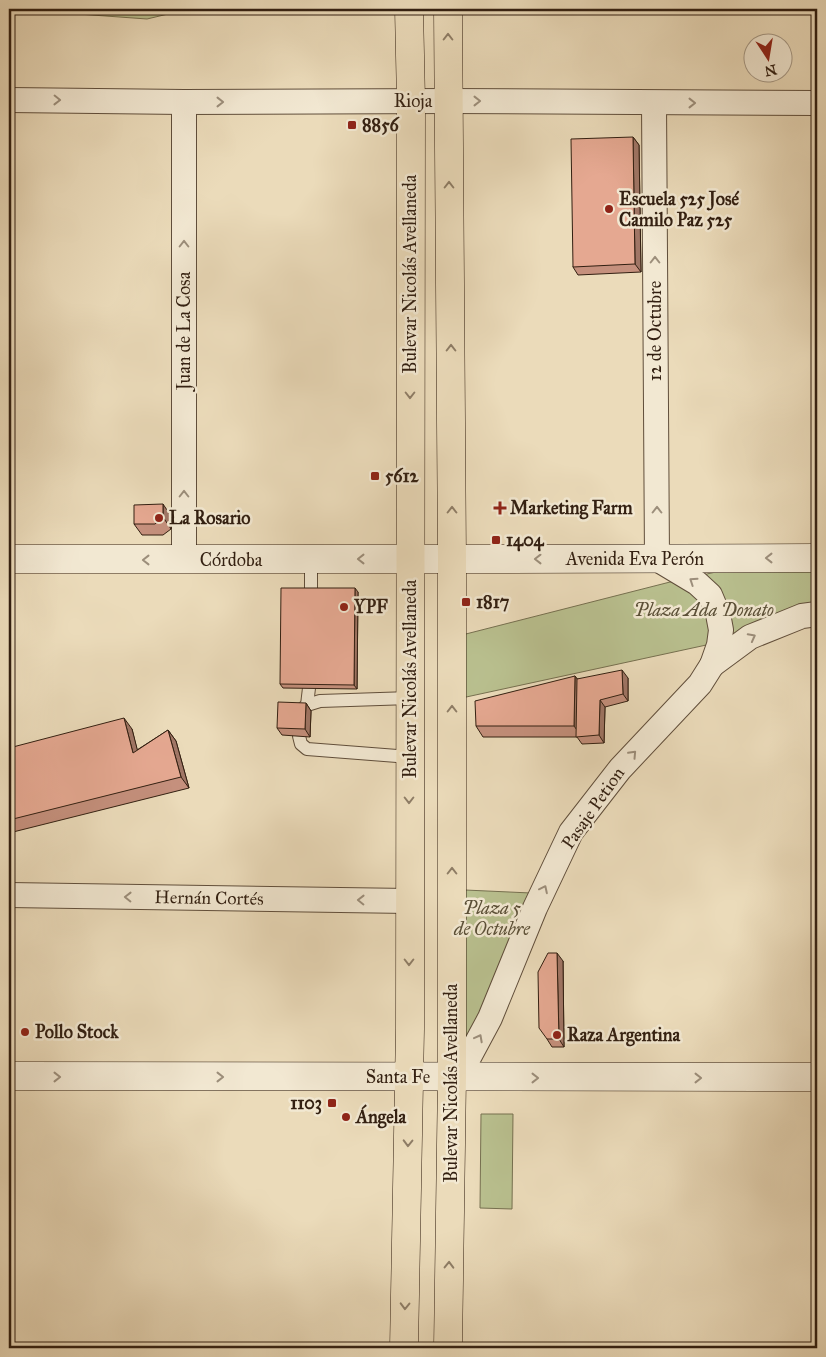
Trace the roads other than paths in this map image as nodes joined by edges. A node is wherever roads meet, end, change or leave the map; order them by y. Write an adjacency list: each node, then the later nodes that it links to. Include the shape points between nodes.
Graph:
1 (409, 9): 4 (main road, Bulevar Nicolás Avellaneda)
2 (448, 9): 5 (main road, Bulevar Nicolás Avellaneda, one-way to 2)
3 (9, 100): 6 (street, Rioja, one-way to 6)
4 (411, 101): 5 (street, Rioja); 6 (street, Rioja, one-way to 4); 12 (main road, Bulevar Nicolás Avellaneda, one-way to 12)
5 (449, 101): 7 (street, Rioja, one-way to 7); 13 (main road, Bulevar Nicolás Avellaneda, one-way to 5)
6 (184, 102): 15 (street, Juan de La Cosa, one-way to 6)
7 (654, 103): 8 (street, Rioja, one-way to 8); 14 (street, 12 de Octubre, one-way to 7)
8 (817, 103)
9 (817, 558): 14 (main road, Avenida Eva Perón, one-way to 14)
10 (9, 559): 15 (main road, Córdoba, one-way to 10)
11 (311, 559): 12 (main road, Córdoba, one-way to 11); 15 (main road, Córdoba); 16 (lane)
12 (410, 559): 13 (main road, Córdoba); 20 (main road, Bulevar Nicolás Avellaneda)
13 (452, 559): 14 (main road, Avenida Eva Perón, one-way to 13); 27 (main road, Bulevar Nicolás Avellaneda, one-way to 13)
14 (657, 559): 18 (street, Pasaje Petion, one-way to 14, via 721,630 710,595 697,583)
15 (184, 560)
16 (311, 592)
17 (817, 614): 18 (street, Pasaje Petion, one-way to 17, via 750,637 802,616)
18 (712, 665): 27 (street, Pasaje Petion, one-way to 18, via 468,1059 490,1018 535,908 571,832 620,769 700,684)
19 (308, 688): 20 (lane, via 303,708 320,701)
20 (410, 698): 22 (main road, Bulevar Nicolás Avellaneda)
21 (299, 736): 22 (lane, via 306,749)
22 (410, 758): 24 (main road, Bulevar Nicolás Avellaneda, one-way to 24)
23 (9, 895): 24 (street, Hernán Cortés, one-way to 23)
24 (409, 901): 26 (main road, Bulevar Nicolás Avellaneda, one-way to 26)
25 (9, 1076): 26 (main road, Santa Fe, one-way to 26)
26 (409, 1077): 27 (main road, Santa Fe); 29 (main road, Bulevar Nicolás Avellaneda, one-way to 29)
27 (452, 1077): 28 (main road, Santa Fe, one-way to 28); 30 (main road, Bulevar Nicolás Avellaneda, one-way to 27)
28 (817, 1078)
29 (404, 1348)
30 (448, 1348)

